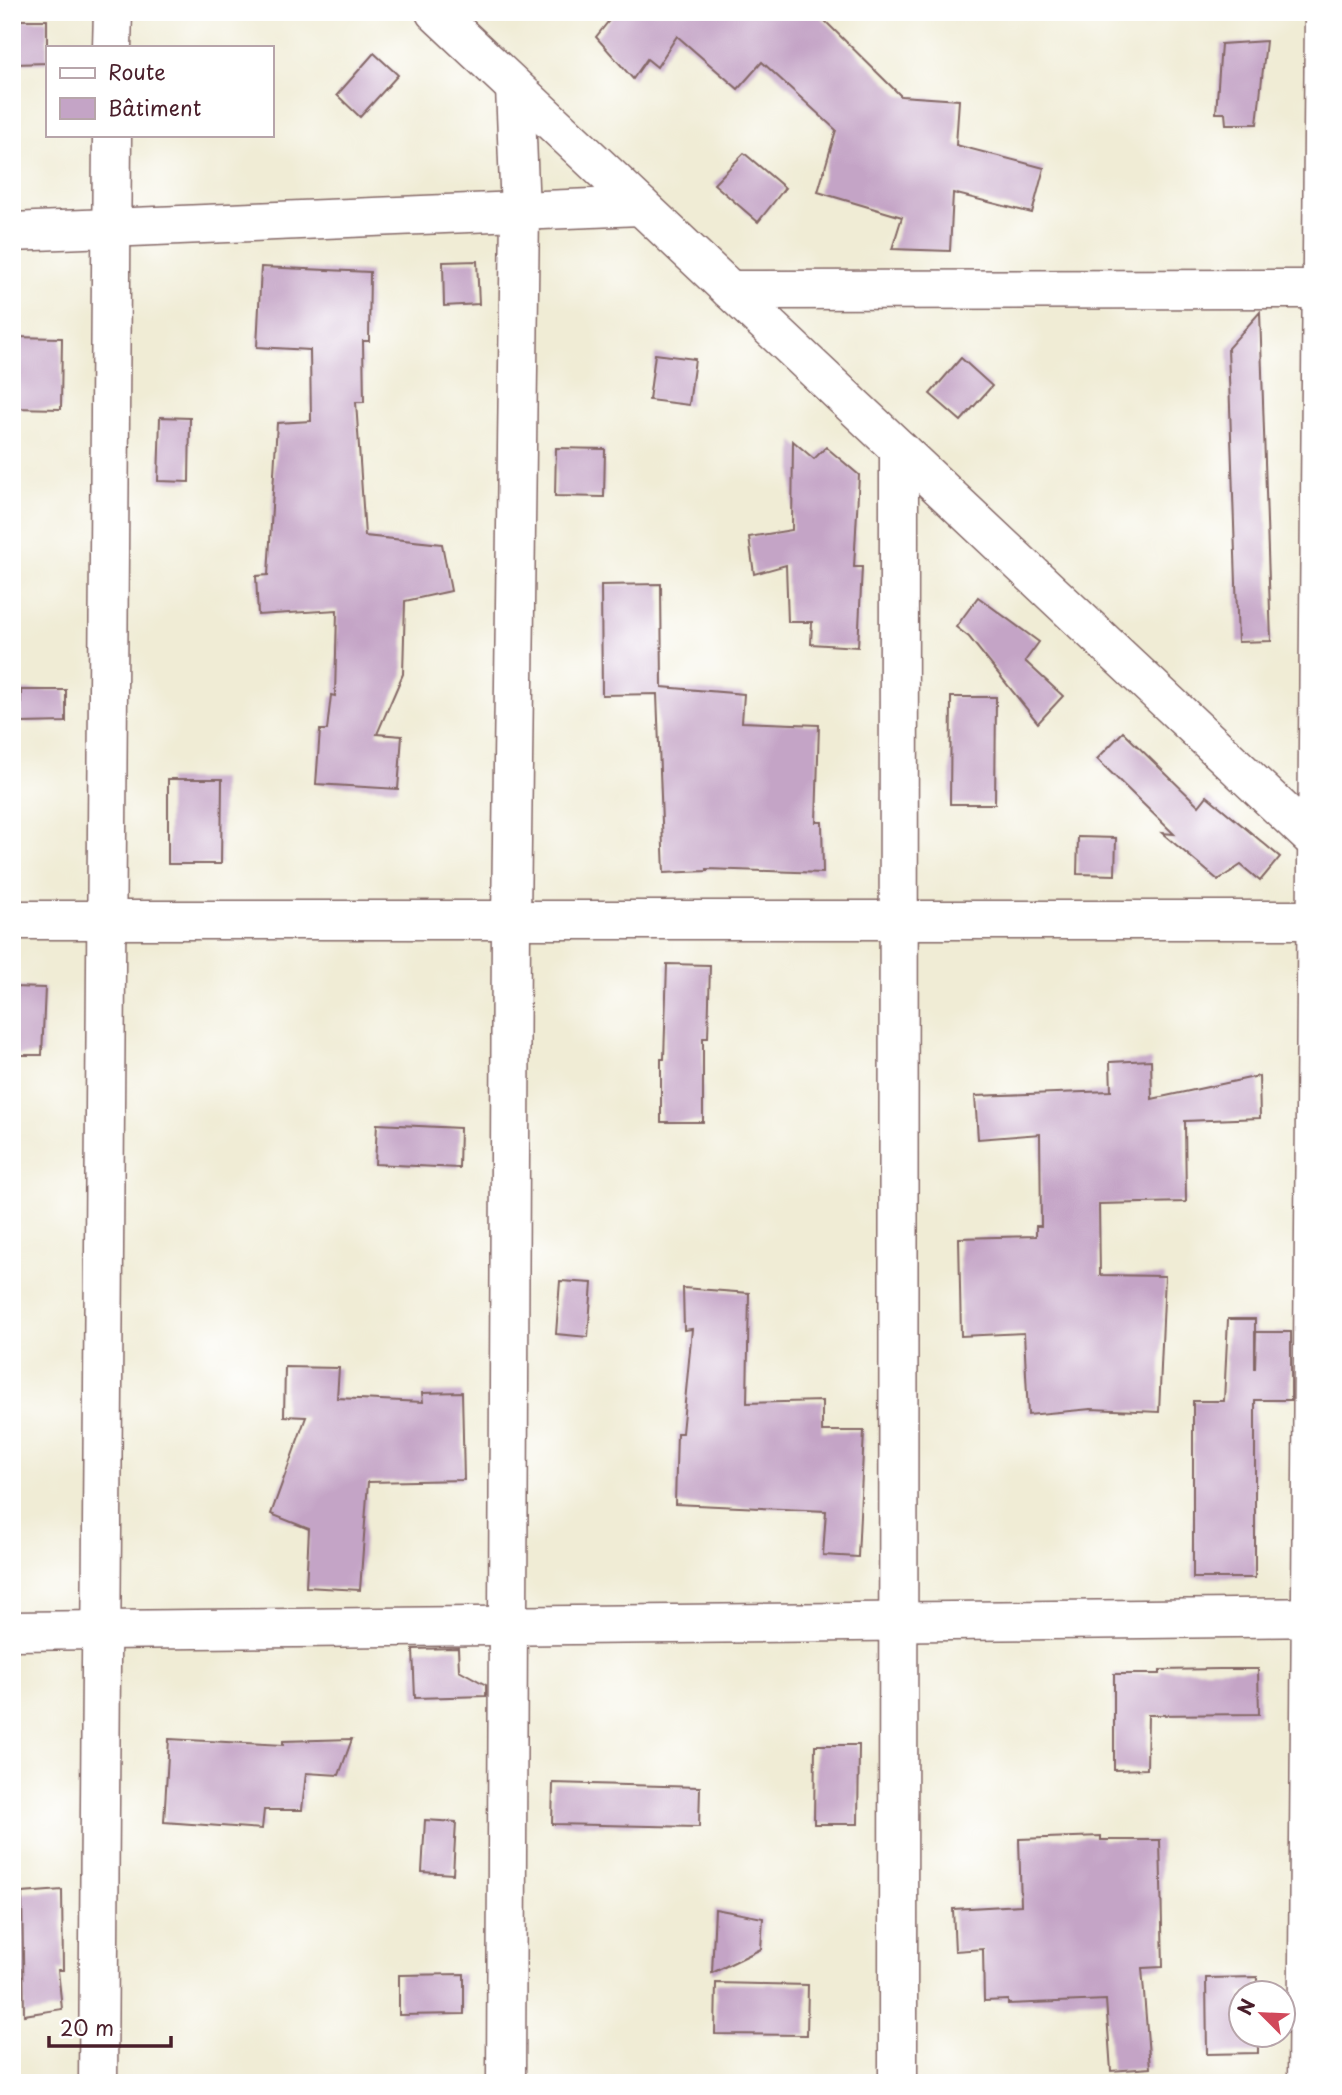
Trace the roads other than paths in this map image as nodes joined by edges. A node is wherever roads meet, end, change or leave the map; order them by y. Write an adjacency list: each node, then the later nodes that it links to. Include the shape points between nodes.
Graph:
1 (113, 12): 4 (street)
2 (435, 12): 5 (street)
3 (1324, 12): 12 (street)
4 (112, 46)
5 (515, 88): 7 (street); 8 (street)
6 (112, 136): 9 (street)
7 (641, 206): 8 (street); 11 (street)
8 (520, 211): 9 (street); 17 (street)
9 (111, 228): 10 (street); 16 (street)
10 (12, 232)
11 (730, 290): 12 (street); 13 (street)
12 (1327, 292): 14 (street)
13 (899, 449): 14 (street); 18 (street)
14 (1324, 849): 19 (street)
15 (12, 920): 16 (street)
16 (106, 920): 17 (street); 23 (street)
17 (512, 920): 18 (street); 22 (street)
18 (898, 920): 19 (street); 21 (street)
19 (1316, 920): 20 (street)
20 (1320, 1617): 21 (street); 28 (street)
21 (898, 1622): 22 (street); 27 (street)
22 (508, 1626): 23 (street); 26 (street)
23 (101, 1630): 24 (street); 25 (street)
24 (12, 1631)
25 (98, 2083)
26 (506, 2083)
27 (898, 2083)
28 (1307, 2083)

